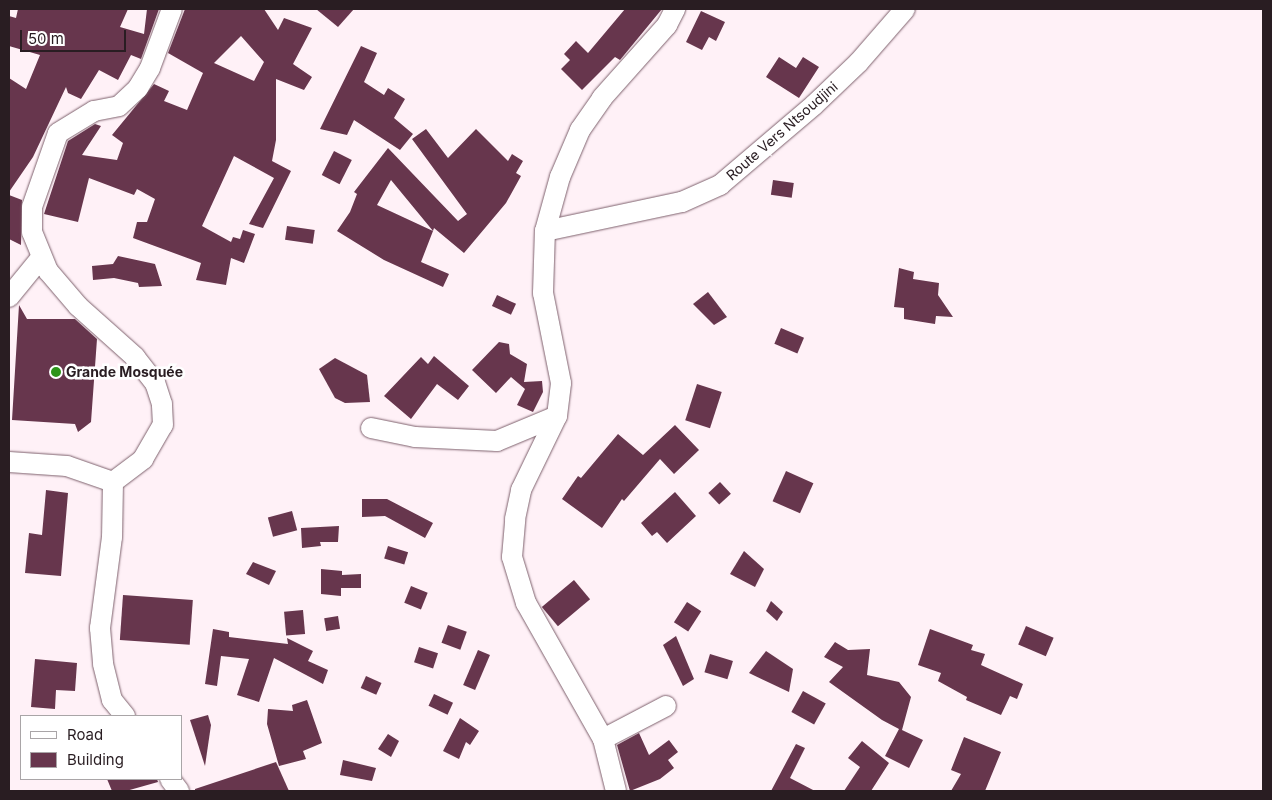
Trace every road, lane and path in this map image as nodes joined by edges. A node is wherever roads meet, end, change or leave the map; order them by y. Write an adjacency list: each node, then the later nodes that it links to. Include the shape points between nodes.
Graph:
1 (172, 9): 5 (street, via 150,68 138,88 119,106 94,111 58,133 32,207 32,232)
2 (675, 9): 4 (street, via 667,25 602,98 580,130 560,177)
3 (905, 9): 4 (street, Route Vers Ntsoudjini, via 859,62 814,105 720,185 673,204)
4 (545, 231): 7 (street, via 543,293 561,383)
5 (40, 258): 6 (street); 10 (street, via 78,306 111,332 155,383 162,404 163,425 143,459)
6 (9, 297)
7 (557, 416): 8 (street, via 497,441 415,437); 13 (street, via 521,490 512,557 526,603)
8 (371, 428)
9 (9, 462): 10 (street, via 67,466)
10 (113, 482): 12 (street, via 112,537 100,628 103,664 112,700)
11 (666, 706): 13 (street)
12 (123, 715)
13 (603, 739): 16 (street)
14 (171, 780): 15 (street)
15 (179, 791)
16 (616, 791)

